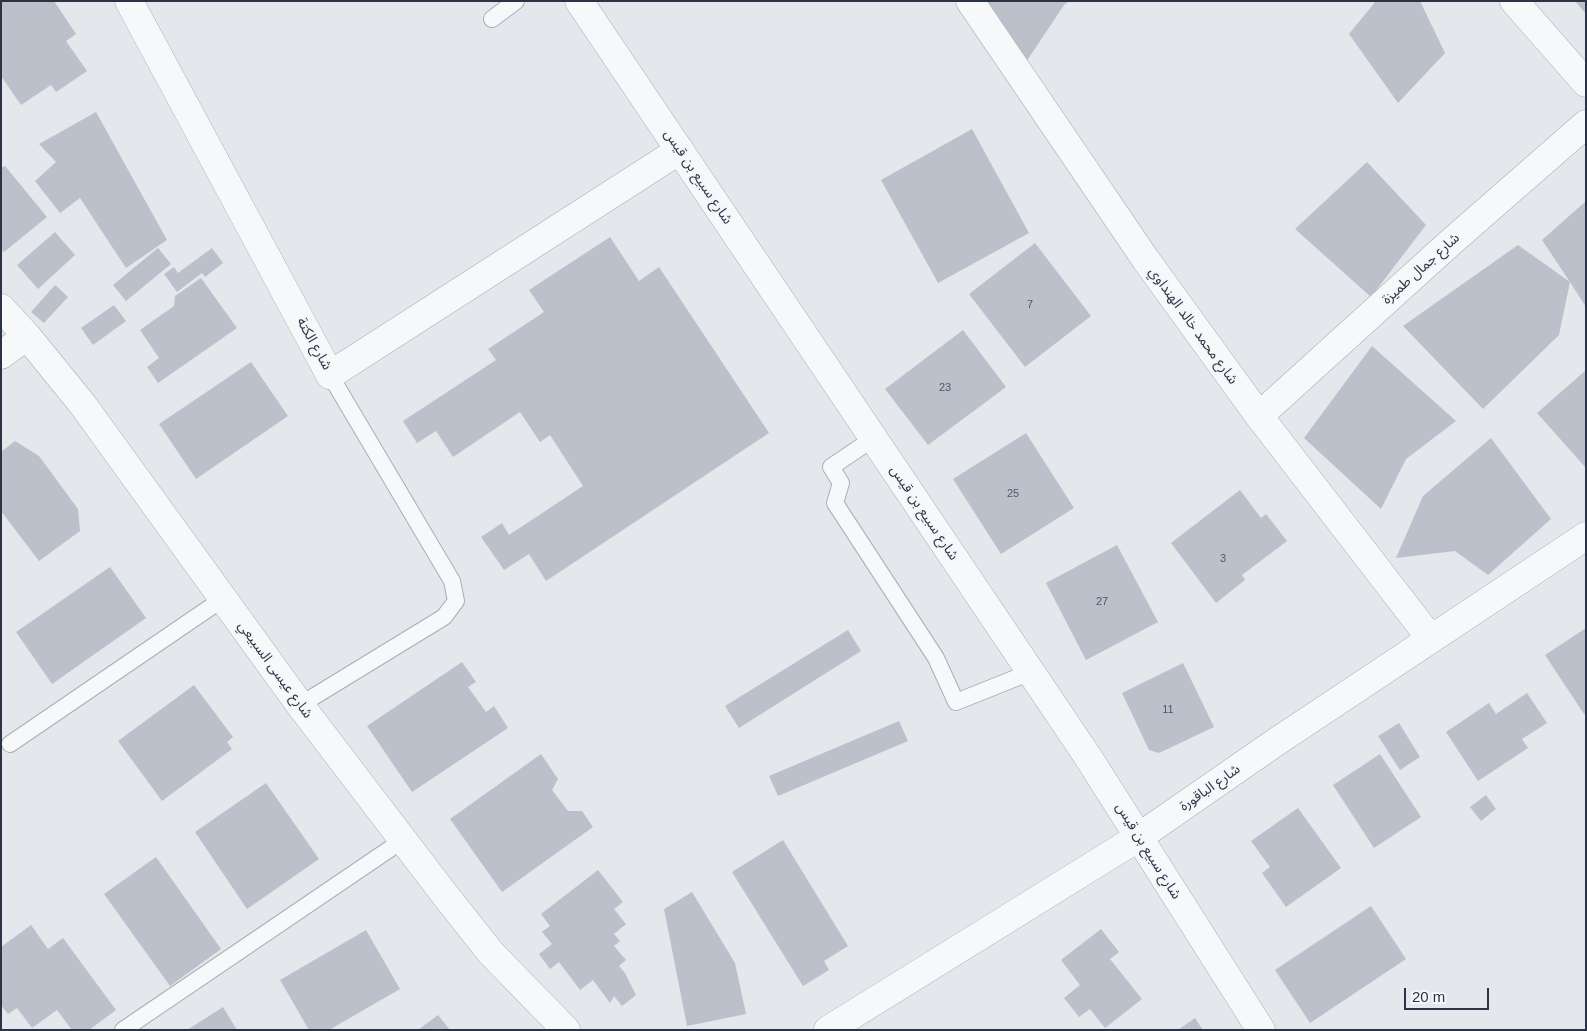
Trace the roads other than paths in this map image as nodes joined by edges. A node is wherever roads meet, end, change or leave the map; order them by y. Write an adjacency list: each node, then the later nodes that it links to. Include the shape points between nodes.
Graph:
1 (129, 1): 13 (street, شارع الكتة)
2 (516, 1): 6 (lane)
3 (579, 1): 9 (street, شارع سبيع بن قيس)
4 (970, 1): 14 (street, شارع محمد خالد الهنداوي, via 1146,260)
5 (1514, 1): 7 (street)
6 (492, 18)
7 (1586, 83)
8 (1586, 124): 14 (street, شارع جمال طميزة)
9 (680, 150): 13 (street, شارع الكتة); 15 (street, شارع سبيع بن قيس)
10 (1, 308): 11 (street, شارع عيسى السبيعي)
11 (27, 336): 12 (street); 17 (street, شارع عيسى السبيعي, via 83,405)
12 (1, 354)
13 (330, 375): 20 (lane, via 452,581 456,600 444,617)
14 (1259, 416): 18 (street, شارع محمد خالد الهنداوي)
15 (874, 438): 19 (street, شارع سبيع بن قيس); 19 (lane, via 831,467 841,483 836,504 936,658 956,702)
16 (1586, 536): 18 (street, شارع الباقورة)
17 (224, 598): 20 (street, شارع عيسى السبيعي); 21 (lane)
18 (1431, 639): 22 (street, شارع الباقورة)
19 (1031, 672): 22 (street, شارع سبيع بن قيس)
20 (300, 705): 23 (street, شارع عيسى السبيعي)
21 (10, 744)
22 (1139, 837): 26 (street, شارع الباقورة); 27 (street, شارع سبيع بن قيس)
23 (403, 840): 24 (street, شارع عيسى السبيعي, via 491,953); 25 (lane)
24 (568, 1027)
25 (123, 1030)
26 (828, 1030)
27 (1261, 1030)

